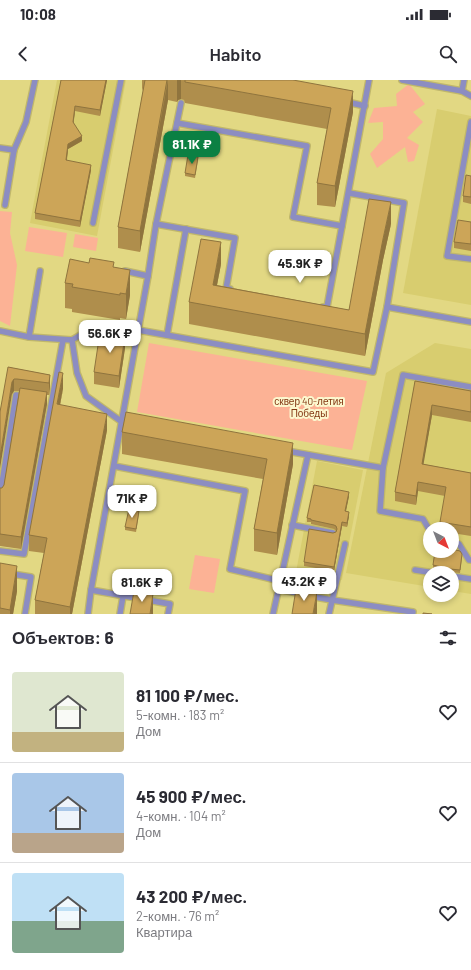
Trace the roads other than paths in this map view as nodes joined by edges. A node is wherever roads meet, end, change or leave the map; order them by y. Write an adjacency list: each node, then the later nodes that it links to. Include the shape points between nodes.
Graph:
1 (35, 80): 16 (lane, via 26,122)
2 (121, 80): 19 (lane)
3 (370, 80): 11 (lane)
4 (402, 80): 6 (lane)
5 (464, 80): 7 (lane)
6 (412, 81): 7 (lane)
7 (462, 91): 8 (lane)
8 (471, 96)
9 (342, 101): 11 (lane)
10 (181, 103): 13 (lane)
11 (365, 106): 17 (lane)
12 (471, 122): 14 (lane)
13 (177, 123): 20 (lane); 21 (lane, via 307,146 293,217)
14 (470, 131): 23 (lane, via 447,256)
15 (0, 148): 16 (lane)
16 (14, 150): 18 (lane)
17 (348, 192): 21 (lane); 29 (lane, via 404,202)
18 (5, 205)
19 (93, 223)
20 (156, 224): 22 (lane); 26 (lane)
21 (342, 226): 28 (lane, via 327,307)
22 (186, 229): 27 (lane, via 235,238 226,289); 33 (lane)
23 (471, 259)
24 (119, 270): 26 (lane)
25 (40, 271): 34 (lane)
26 (148, 276): 31 (lane)
27 (233, 290)
28 (319, 306)
29 (387, 307): 30 (lane); 33 (lane, via 373,372)
30 (471, 322)
31 (138, 330): 33 (lane); 36 (lane, via 89,330); 41 (lane)
32 (0, 331): 34 (lane)
33 (167, 335)
34 (29, 337): 35 (lane)
35 (63, 340): 36 (lane); 40 (lane)
36 (72, 340): 41 (lane, via 77,373 86,396)
37 (471, 387): 46 (lane, via 403,376)
38 (30, 397): 47 (lane, via 16,395)
39 (45, 399): 40 (lane)
40 (52, 400): 53 (lane, via 24,554)
41 (122, 422): 42 (lane); 45 (lane)
42 (132, 424)
43 (277, 450): 44 (lane)
44 (308, 455): 46 (lane); 49 (lane)
45 (114, 466): 60 (lane, via 245,491 230,569); 62 (lane)
46 (383, 468): 48 (lane, via 380,511 423,519)
47 (0, 496)
48 (425, 522)
49 (292, 525): 50 (lane); 60 (lane)
50 (333, 533)
51 (345, 544): 64 (lane)
52 (459, 544): 54 (lane)
53 (0, 551)
54 (471, 560)
55 (415, 570): 56 (lane)
56 (423, 571)
57 (0, 572): 66 (lane, via 31,577)
58 (459, 577): 59 (lane)
59 (471, 579)
60 (280, 581): 61 (lane)
61 (278, 589): 64 (lane); 70 (lane)
62 (91, 590): 63 (lane); 67 (lane)
63 (123, 596): 68 (lane); 69 (lane, via 170,604)
64 (332, 600): 65 (lane); 71 (lane)
65 (413, 612)
66 (25, 614)
67 (88, 614)
68 (120, 614)
69 (168, 614)
70 (273, 614)
71 (329, 614)

